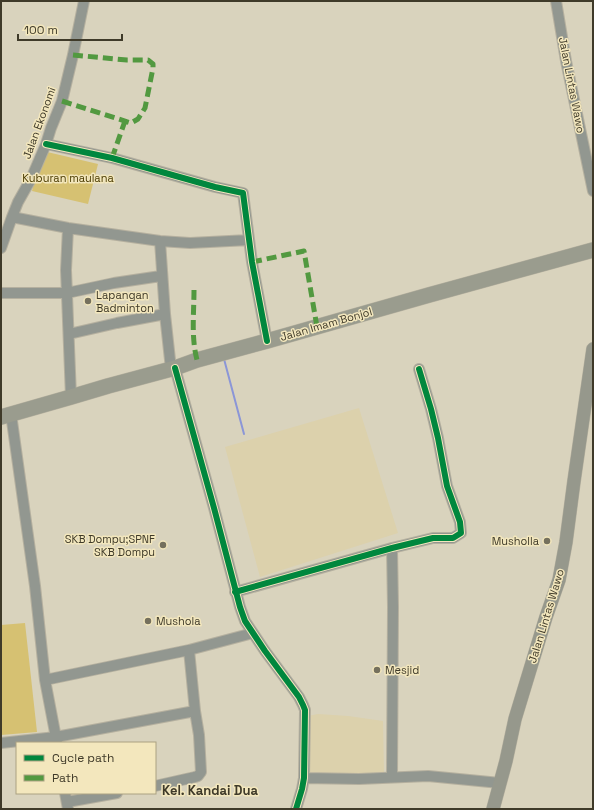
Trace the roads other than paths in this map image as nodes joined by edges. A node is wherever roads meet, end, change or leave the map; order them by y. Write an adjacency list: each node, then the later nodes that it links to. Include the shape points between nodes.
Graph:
1 (84, 1): 3 (street, Jalan Ekonomi, via 62,101)
2 (556, 1): 4 (street, Jalan Lintas Wawo)
3 (46, 144): 5 (street, Jalan Ekonomi); 7 (street, via 112,158 243,193)
4 (593, 191)
5 (12, 217): 6 (street); 9 (street, Jalan Ekonomi)
6 (68, 228): 8 (street); 13 (street)
7 (249, 240): 8 (street, via 190,243); 16 (street)
8 (160, 241): 11 (street)
9 (1, 248)
10 (593, 250): 16 (highway, Jalan Imam Bonjol)
11 (162, 276): 13 (street); 14 (street)
12 (1, 293): 13 (street)
13 (67, 293): 15 (street)
14 (165, 314): 15 (street); 18 (street)
15 (69, 334): 20 (street)
16 (267, 342): 18 (highway, Jalan Imam Bonjol)
17 (593, 349): 34 (main road, Jalan Lintas Wawo, via 559,580 518,712)
18 (173, 368): 20 (highway, Jalan Imam Bonjol); 23 (street, via 214,508)
19 (419, 369): 22 (street, via 461,533 453,538 432,538)
20 (71, 397): 21 (highway, Jalan Imam Bonjol)
21 (6, 416): 26 (street, via 35,586)
22 (392, 548): 23 (street); 32 (street)
23 (235, 592): 24 (street, via 245,621)
24 (254, 633): 25 (street); 33 (street, via 299,697 305,710)
25 (189, 650): 26 (street); 27 (street)
26 (45, 680): 28 (street)
27 (195, 711): 28 (street); 35 (street, via 202,772 195,777)
28 (56, 740): 30 (street)
29 (16, 742): 31 (street)
30 (19, 742)
31 (1, 743)
32 (392, 776): 33 (street, via 359,779); 34 (street, via 428,776)
33 (304, 778): 38 (street)
34 (500, 783): 39 (main road, Jalan Lintas Wawo)
35 (156, 786)
36 (112, 794): 37 (street)
37 (67, 801)
38 (296, 809)
39 (492, 809)

